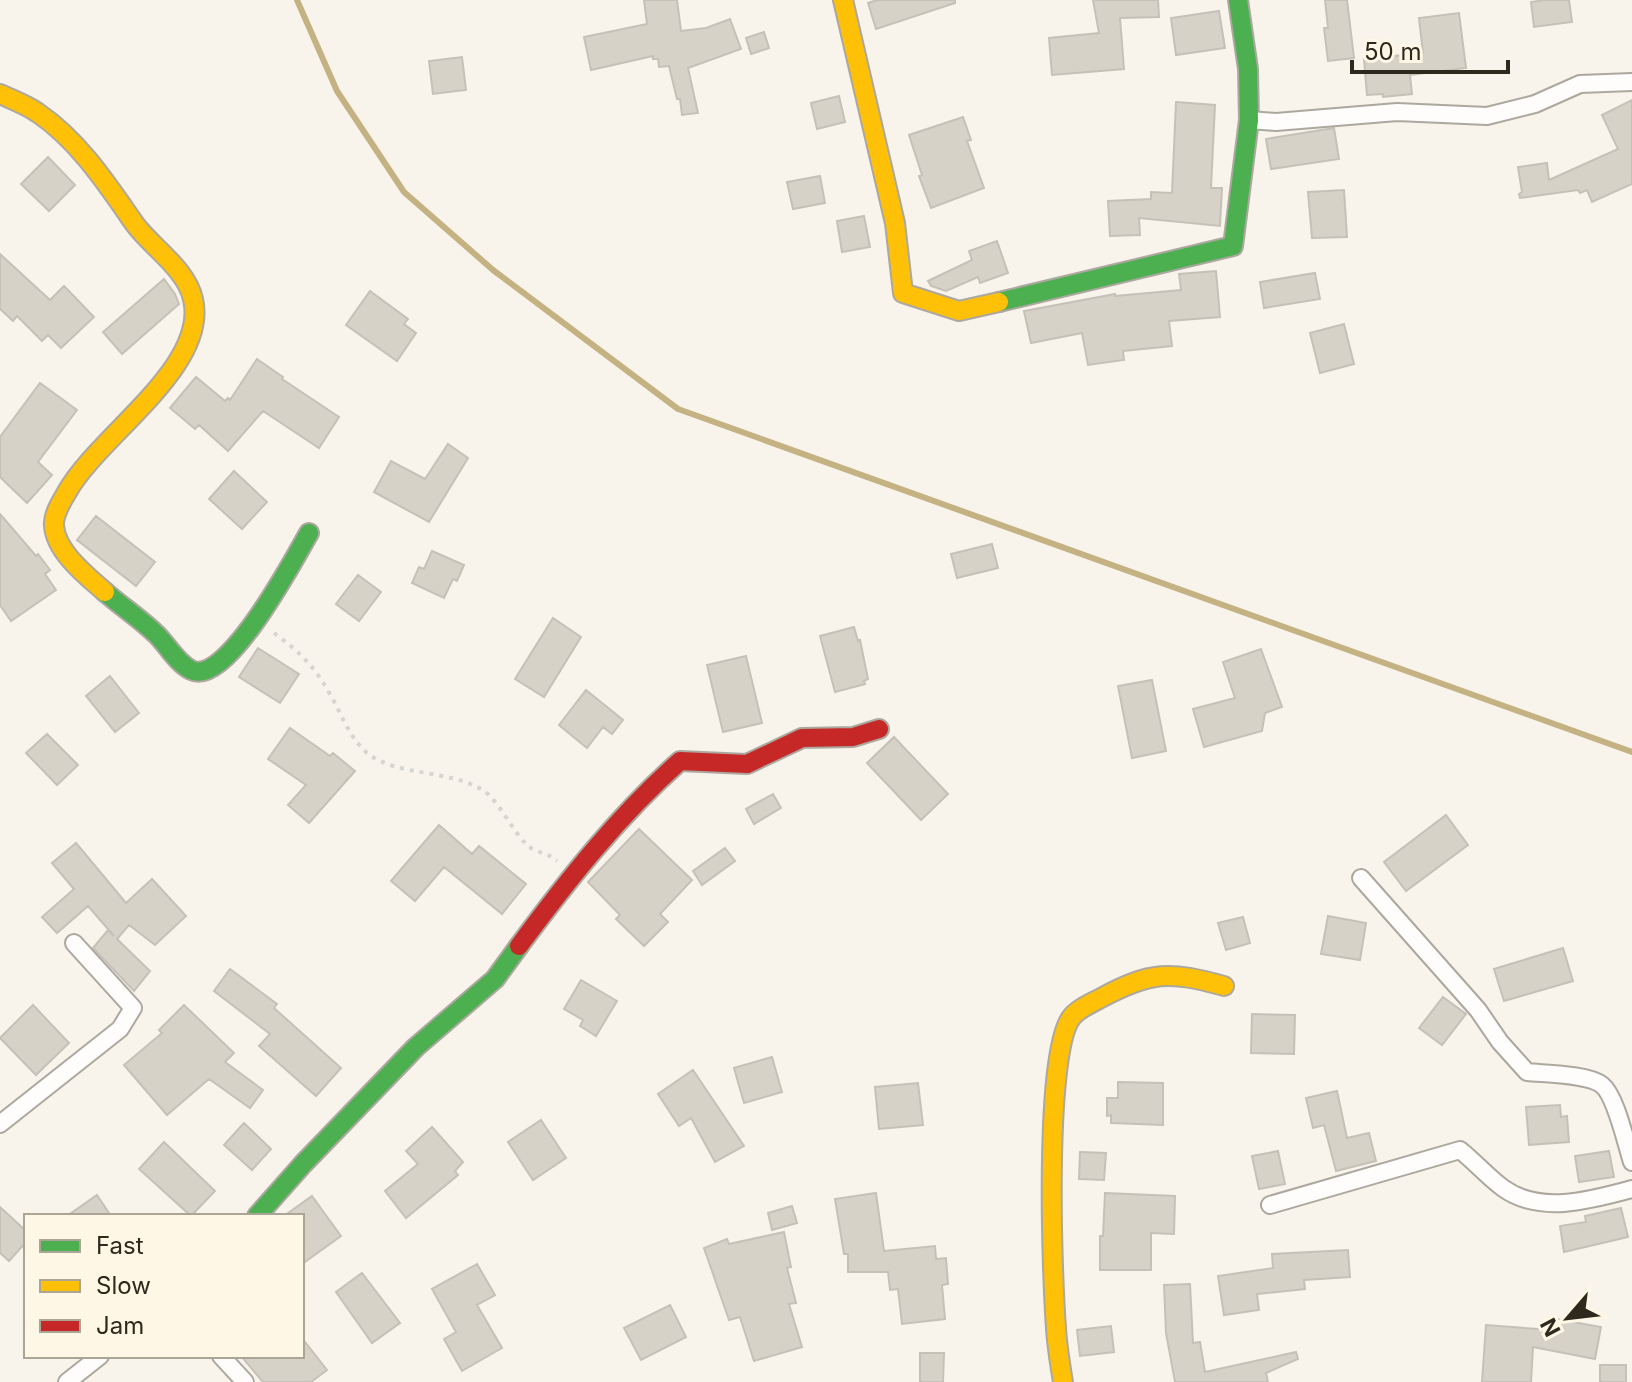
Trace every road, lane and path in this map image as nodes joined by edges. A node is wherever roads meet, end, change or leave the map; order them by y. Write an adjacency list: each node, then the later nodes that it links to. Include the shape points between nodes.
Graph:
1 (843, 0): 5 (street, via 895,223 903,293 959,311 1233,246)
2 (1238, 0): 5 (street)
3 (1632, 82): 5 (street, via 1580,84 1535,104 1487,116 1397,112)
4 (0, 94): 7 (street, via 44,117 76,150 183,277 193,297 193,331 179,364 72,481 57,512 57,539 88,576 192,671 217,667)
5 (1249, 120)
6 (309, 533): 7 (street)
7 (251, 626): 9 (path, via 268,629 306,658 344,725 370,755 485,791 528,847 551,855)
8 (879, 729): 9 (street, via 853,737 802,738 747,764 680,761 647,790)
9 (573, 877): 17 (street, via 495,979 416,1047)
10 (1361, 878): 14 (street, via 1527,1072 1604,1086)
11 (74, 943): 13 (street, via 133,1008 120,1029)
12 (1224, 986): 22 (street, via 1186,975 1155,975 1094,1000 1070,1018 1058,1075 1052,1201 1055,1318)
13 (0, 1124)
14 (1632, 1162)
15 (1632, 1189): 16 (street, via 1585,1201 1524,1200 1460,1150)
16 (1270, 1205)
17 (259, 1214)
18 (97, 1358): 20 (street)
19 (223, 1358): 21 (street)
20 (67, 1382)
21 (245, 1382)
22 (1063, 1382)

